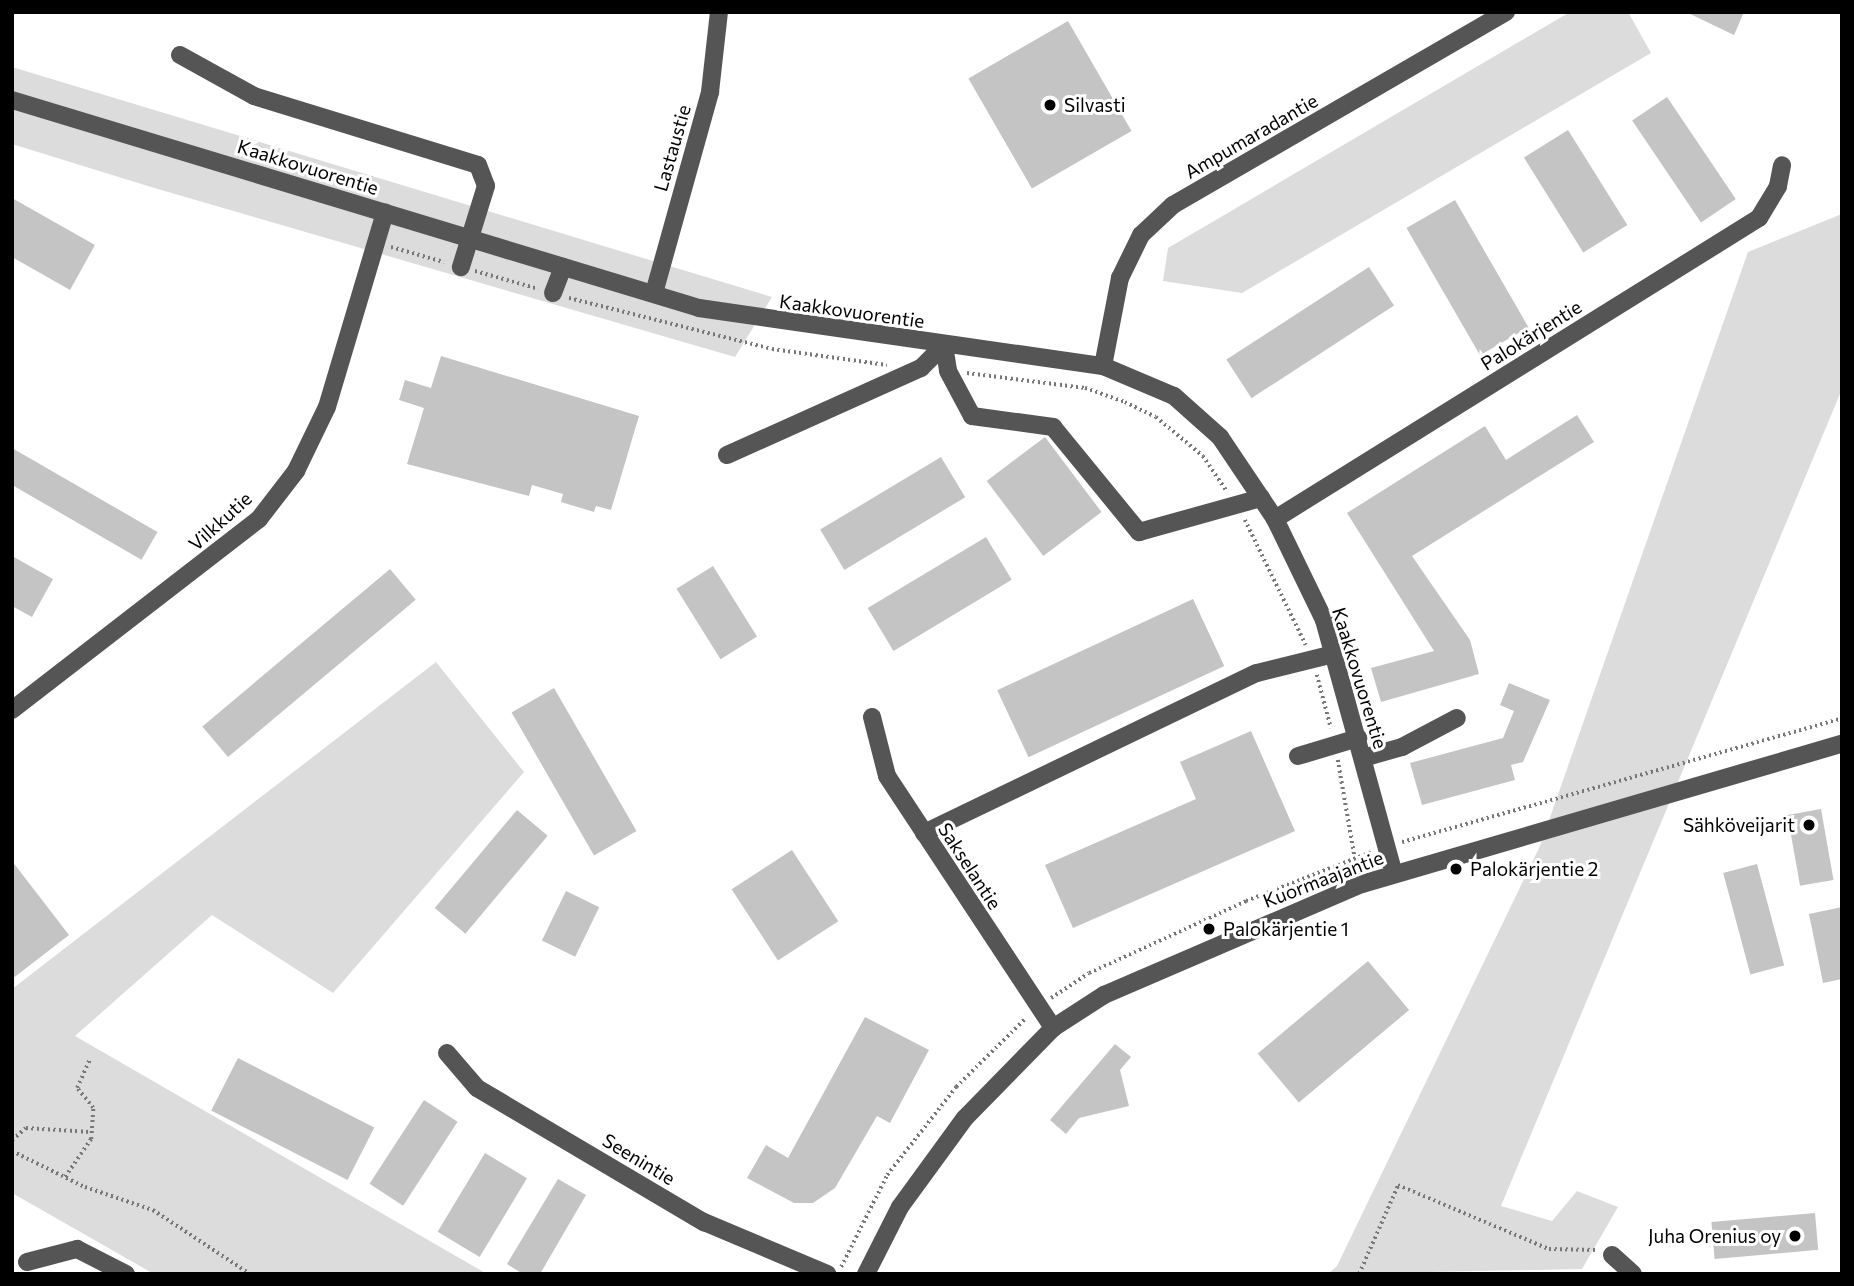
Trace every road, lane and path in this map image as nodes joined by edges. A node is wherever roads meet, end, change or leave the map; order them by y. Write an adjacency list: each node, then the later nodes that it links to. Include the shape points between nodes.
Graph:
1 (719, 12): 12 (street, Lastaustie, via 710,92)
2 (1506, 12): 14 (street, Ampumaradantie, via 1173,205 1141,235 1120,278)
3 (180, 55): 7 (street, via 254,96 478,165 486,186)
4 (12, 100): 6 (street, Kaakkovuorentie)
5 (1782, 165): 20 (street, Palokärjentie, via 1778,186 1759,218)
6 (385, 212): 7 (street, Kaakkovuorentie); 8 (street, Vilkkutie)
7 (470, 239): 9 (street); 10 (street, Kaakkovuorentie)
8 (375, 242): 9 (path); 23 (street, Vilkkutie, via 327,407 296,471 258,519)
9 (461, 267): 11 (path)
10 (563, 267): 11 (street); 12 (street, Kaakkovuorentie)
11 (553, 293): 15 (path, via 772,349)
12 (654, 293): 13 (street, Kaakkovuorentie, via 742,317)
13 (944, 345): 14 (street, Kaakkovuorentie); 15 (street); 16 (street)
14 (1103, 366): 18 (street, Kaakkovuorentie, via 1174,396 1220,437)
15 (921, 368): 17 (street)
16 (948, 371): 19 (path, via 1085,388 1125,402 1156,417 1203,456); 19 (street, via 972,416 1053,427 1139,532)
17 (727, 455)
18 (1261, 498): 19 (street); 20 (street, Kaakkovuorentie)
19 (1238, 507): 22 (path)
20 (1275, 519): 21 (street, Kaakkovuorentie, via 1324,620)
21 (1334, 654): 22 (street); 26 (street, Kaakkovuorentie)
22 (1313, 659): 27 (path); 31 (street, via 1257,673)
23 (12, 710)
24 (872, 717): 31 (street, Sakselantie, via 887,776)
25 (1457, 718): 30 (street, via 1402,747)
26 (1358, 738): 27 (street); 30 (street, Kaakkovuorentie)
27 (1335, 742): 29 (street); 32 (path)
28 (1842, 744): 33 (street, Kuormaajantie)
29 (1298, 755)
30 (1363, 758): 33 (street, Kaakkovuorentie)
31 (924, 833): 34 (street, Sakselantie)
32 (1355, 858)
33 (1394, 874): 34 (street, Kuormaajantie, via 1185,957 1104,995)
34 (1053, 1028): 46 (street, Kuormaajantie, via 1000,1079 922,1174)
35 (447, 1053): 45 (street, Seenintie, via 477,1088 705,1222)
36 (90, 1059): 37 (path, via 78,1088 93,1108)
37 (91, 1132): 38 (path, via 26,1128); 40 (path)
38 (12, 1140)
39 (12, 1151): 40 (path)
40 (65, 1177): 44 (path, via 162,1215)
41 (1612, 1255): 47 (path, via 1549,1249 1398,1185); 48 (street)
42 (27, 1262): 43 (street, via 77,1250)
43 (126, 1274)
44 (250, 1274)
45 (827, 1274)
46 (866, 1274)
47 (1359, 1274)
48 (1633, 1274)

